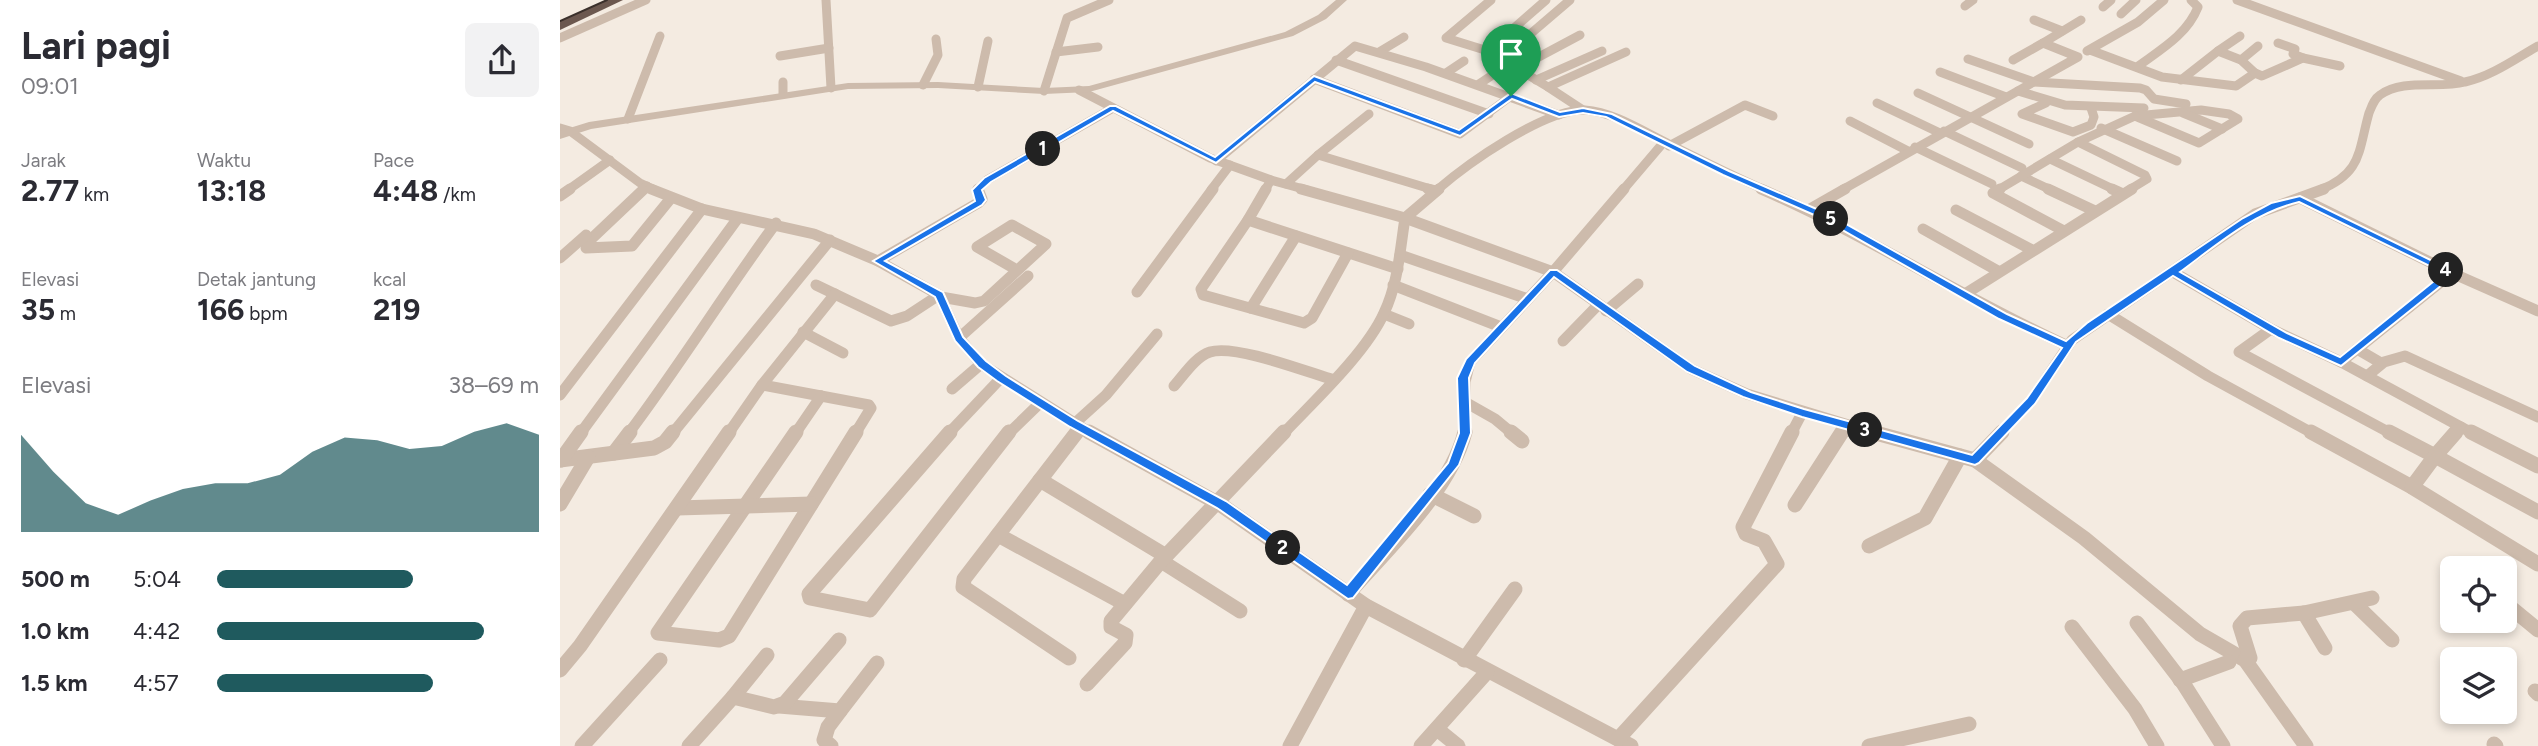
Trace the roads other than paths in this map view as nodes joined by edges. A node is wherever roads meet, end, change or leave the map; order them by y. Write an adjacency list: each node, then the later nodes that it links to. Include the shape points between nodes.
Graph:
1 (597, 0): 17 (highway)
2 (617, 0): 20 (highway)
3 (646, 0): 28 (street)
4 (826, 0): 36 (street)
5 (1109, 0): 43 (street, via 1068,18)
6 (1342, 0): 73 (street, via 1322,18 1289,34)
7 (1491, 0): 40 (street, via 1446,38)
8 (1546, 0): 21 (street)
9 (1570, 0): 22 (street)
10 (2111, 0): 15 (street)
11 (2136, 0): 16 (street)
12 (2164, 0): 37 (street, via 2138,22)
13 (2191, 0): 58 (street, via 2198,7 2196,14 2178,36)
14 (2237, 0): 67 (street)
15 (2103, 7)
16 (2121, 14)
17 (560, 16)
18 (2034, 20): 23 (street)
19 (2081, 20): 23 (street)
20 (560, 26)
21 (1517, 26): 22 (street); 40 (street)
22 (1537, 31): 56 (street)
23 (2062, 31): 31 (street)
24 (1580, 35): 59 (street)
25 (660, 36): 94 (street)
26 (2240, 36): 42 (street)
27 (1405, 37): 39 (street)
28 (560, 38)
29 (936, 39): 69 (street, via 938,55)
30 (988, 41): 70 (street)
31 (2043, 43): 47 (street); 54 (street)
32 (2278, 43): 38 (street)
33 (2258, 46): 51 (street)
34 (2538, 46): 67 (street)
35 (1098, 47): 43 (street)
36 (829, 48): 46 (street); 72 (street)
37 (2090, 50): 47 (street); 58 (street)
38 (2295, 50): 48 (street, via 2293,54); 52 (street)
39 (1379, 51): 50 (street, via 1355,46); 55 (street)
40 (1488, 51): 56 (street)
41 (1602, 51): 64 (street)
42 (2218, 51): 51 (street); 65 (street)
43 (1056, 52): 74 (street)
44 (1626, 52): 71 (street)
45 (1425, 54): 55 (street)
46 (780, 56)
47 (2078, 57): 66 (street)
48 (2303, 58): 52 (street); 62 (street, via 2262,76)
49 (1968, 59): 66 (street)
50 (1336, 60): 63 (street); 89 (street)
51 (2241, 60): 62 (street)
52 (2321, 60): 57 (street)
53 (1464, 61): 61 (street)
54 (2013, 61)
55 (1413, 63): 61 (street)
56 (1502, 64): 59 (street); 68 (street)
57 (2340, 66)
58 (2137, 67): 65 (street)
59 (1518, 68): 64 (street)
60 (1940, 72): 78 (street)
61 (1446, 73): 68 (street)
62 (2255, 73): 65 (street, via 2236,86)
63 (1314, 79): 89 (street, via 1460,134); 107 (street)
64 (1536, 80): 71 (street)
65 (2181, 80)
66 (2034, 82): 75 (street); 86 (street, via 2140,88 2154,99)
67 (2465, 83): 119 (street, via 2379,94 2349,174)
68 (1479, 84): 77 (street)
69 (923, 85): 70 (street); 72 (street)
70 (978, 87): 74 (street)
71 (1548, 87): 84 (street)
72 (831, 88): 94 (street, via 783,88)
73 (1079, 90): 74 (street); 81 (street)
74 (1044, 91)
75 (2018, 91): 78 (street); 80 (street)
76 (1918, 93): 93 (street)
77 (1511, 96): 89 (street); 90 (street)
78 (2006, 97): 93 (street)
79 (1877, 103): 99 (street)
80 (2046, 103): 82 (street); 87 (street, via 2022,114 2073,132 2091,125)
81 (1113, 107): 107 (street); 136 (street, via 987,180 977,190 982,200 978,203)
82 (2068, 107): 87 (street)
83 (2150, 108): 87 (street)
84 (1583, 110): 90 (street); 101 (street, via 1609,115)
85 (2176, 110): 92 (street); 97 (street); 97 (street, via 2238,117)
86 (2232, 110)
87 (2093, 112)
88 (1369, 114): 104 (street)
89 (1489, 114)
90 (1559, 115): 115 (street, via 1462,168)
91 (1773, 116): 101 (street, via 1745,105)
92 (2134, 116): 96 (street); 97 (street, via 2199,143)
93 (1970, 117): 99 (street); 102 (street)
94 (628, 119): 98 (street)
95 (1850, 121): 103 (street)
96 (2101, 128): 100 (street); 108 (street)
97 (2222, 129)
98 (563, 131): 106 (street)
99 (1942, 132): 103 (street); 110 (street)
100 (2078, 142): 105 (street); 116 (street, via 2145,174 2147,178)
101 (1666, 144): 121 (street); 139 (street)
102 (2029, 144)
103 (1912, 149): 114 (street); 121 (street)
104 (1318, 155): 113 (street); 115 (street)
105 (2050, 159): 110 (street); 116 (street)
106 (610, 160): 112 (street); 117 (street)
107 (1216, 160): 109 (street)
108 (2177, 161)
109 (1230, 165): 111 (street); 146 (street)
110 (2022, 172): 123 (street); 129 (street, via 1993,193)
111 (1271, 180): 113 (street); 126 (street)
112 (643, 184): 118 (street); 118 (street, via 584,246 632,246); 135 (street)
113 (1286, 184): 125 (street)
114 (1992, 184)
115 (1436, 191): 125 (street)
116 (2123, 194): 123 (street)
117 (560, 197)
118 (671, 198): 120 (street)
119 (2300, 198): 140 (street, via 2255,214); 142 (street)
120 (702, 209): 124 (street); 174 (street)
121 (1810, 209): 148 (street)
122 (1956, 210): 132 (street)
123 (2095, 211): 129 (street)
124 (738, 218): 127 (street); 188 (street)
125 (1405, 218): 134 (street); 139 (street)
126 (1248, 220): 130 (street); 151 (street, via 1200,291)
127 (776, 223): 131 (street); 184 (street)
128 (1923, 229): 138 (street)
129 (2064, 231): 132 (street)
130 (1296, 236): 133 (street); 151 (street)
131 (830, 240): 136 (street); 184 (street, via 665,442 654,448)
132 (2032, 250): 138 (street)
133 (1348, 253): 137 (street); 151 (street, via 1309,321 1300,323)
134 (1400, 255): 137 (street); 150 (street)
135 (560, 259)
136 (878, 261): 149 (street)
137 (1398, 269): 145 (street)
138 (1998, 271): 148 (street)
139 (1553, 272): 150 (street); 152 (street)
140 (2172, 272): 155 (street); 158 (street)
141 (1023, 273): 141 (street, via 979,249 977,246 1012,225 1046,242); 149 (street, via 980,303); 161 (street)
142 (2452, 273): 153 (street); 164 (street)
143 (1638, 284): 152 (street)
144 (816, 285): 147 (street)
145 (1394, 285): 154 (street); 157 (street)
146 (1137, 292)
147 (835, 294): 149 (street, via 891,321); 159 (street)
148 (1965, 294): 163 (street)
149 (940, 296): 161 (street)
150 (1528, 299): 157 (street)
151 (1251, 308)
152 (1602, 308): 162 (street); 178 (street, via 1691,369)
153 (2538, 311)
154 (1384, 314): 156 (street); 170 (street)
155 (2108, 314): 163 (street); 192 (street, via 2258,404)
156 (1409, 324)
157 (1501, 327): 176 (street, via 1470,362 1463,378)
158 (2272, 329): 168 (street); 186 (street, via 2239,352)
159 (803, 332): 165 (street); 171 (street)
160 (1157, 334): 181 (street)
161 (959, 338): 167 (street)
162 (1563, 341)
163 (2068, 346): 189 (street, via 2031,401)
164 (2357, 349): 166 (street); 168 (street)
165 (843, 353)
166 (2377, 360): 168 (street); 179 (street, via 2407,357)
167 (982, 364): 169 (street); 173 (street)
168 (2355, 369): 182 (street)
169 (1002, 378): 177 (street); 177 (street, via 942,440 808,594 810,598 870,610 1015,425)
170 (1334, 380): 172 (street, via 1219,350 1197,361); 194 (street)
171 (762, 385): 175 (street); 199 (street)
172 (1174, 386)
173 (951, 389)
174 (560, 395)
175 (821, 396): 196 (street); 197 (street, via 871,408)
176 (1465, 402): 183 (street); 193 (street, via 1461,444 1453,465)
177 (1040, 403): 181 (street)
178 (1802, 413): 180 (street); 237 (street, via 1743,527 1746,534 1764,541 1777,564)
179 (2538, 417)
180 (1846, 425): 185 (street); 198 (street)
181 (1077, 426): 191 (street); 194 (street)
182 (2461, 427): 186 (street); 190 (street)
183 (1522, 441)
184 (614, 453): 187 (street)
185 (1960, 456): 189 (street); 204 (street, via 1925,518)
186 (2435, 456): 192 (street); 200 (street)
187 (587, 457): 188 (street); 195 (street)
188 (561, 460)
189 (1975, 460): 202 (street)
190 (2538, 466)
191 (1040, 480): 203 (street); 205 (street)
192 (2412, 487): 206 (street)
193 (1430, 494): 201 (street); 208 (street)
194 (1217, 503): 205 (street); 208 (street)
195 (560, 504)
196 (747, 504): 197 (street); 197 (street, via 658,633 719,640 729,636); 199 (street)
197 (811, 504)
198 (1795, 505)
199 (677, 508): 228 (street)
200 (2538, 512)
201 (1474, 516)
202 (2056, 518): 226 (street)
203 (998, 535): 211 (street); 223 (street, via 964,579 964,590)
204 (1869, 546)
205 (1164, 559): 211 (street); 213 (street)
206 (2538, 564)
207 (1515, 589): 225 (street)
208 (1348, 594): 212 (street)
209 (2372, 598): 210 (street)
210 (2354, 603): 214 (street); 220 (street)
211 (1125, 604): 231 (street, via 1110,624 1126,635 1125,643)
212 (1366, 606): 225 (street); 241 (street)
213 (1240, 611)
214 (2304, 613): 221 (street); 226 (street, via 2244,620 2239,626 2250,658)
215 (2517, 613): 218 (street)
216 (2137, 623): 230 (street)
217 (2073, 627): 245 (street)
218 (2538, 630)
219 (839, 640): 233 (street)
220 (2392, 640)
221 (2325, 648)
222 (768, 655): 232 (street)
223 (1069, 658)
224 (660, 660): 238 (street)
225 (1464, 660): 229 (street)
226 (2237, 661): 230 (street); 247 (street)
227 (877, 663): 234 (street)
228 (560, 670)
229 (1487, 672): 236 (street); 237 (street)
230 (2180, 680): 246 (street)
231 (1087, 684)
232 (733, 696): 233 (street); 239 (street)
233 (779, 706): 234 (street)
234 (840, 711): 240 (street, via 824,735)
235 (1969, 724): 244 (street)
236 (1437, 729): 242 (street); 243 (street)
237 (1623, 744)
238 (582, 746)
239 (690, 746)
240 (831, 746)
241 (1290, 746)
242 (1421, 746)
243 (1458, 746)
244 (1870, 746)
245 (2157, 746)
246 (2223, 746)
247 (2306, 746)

